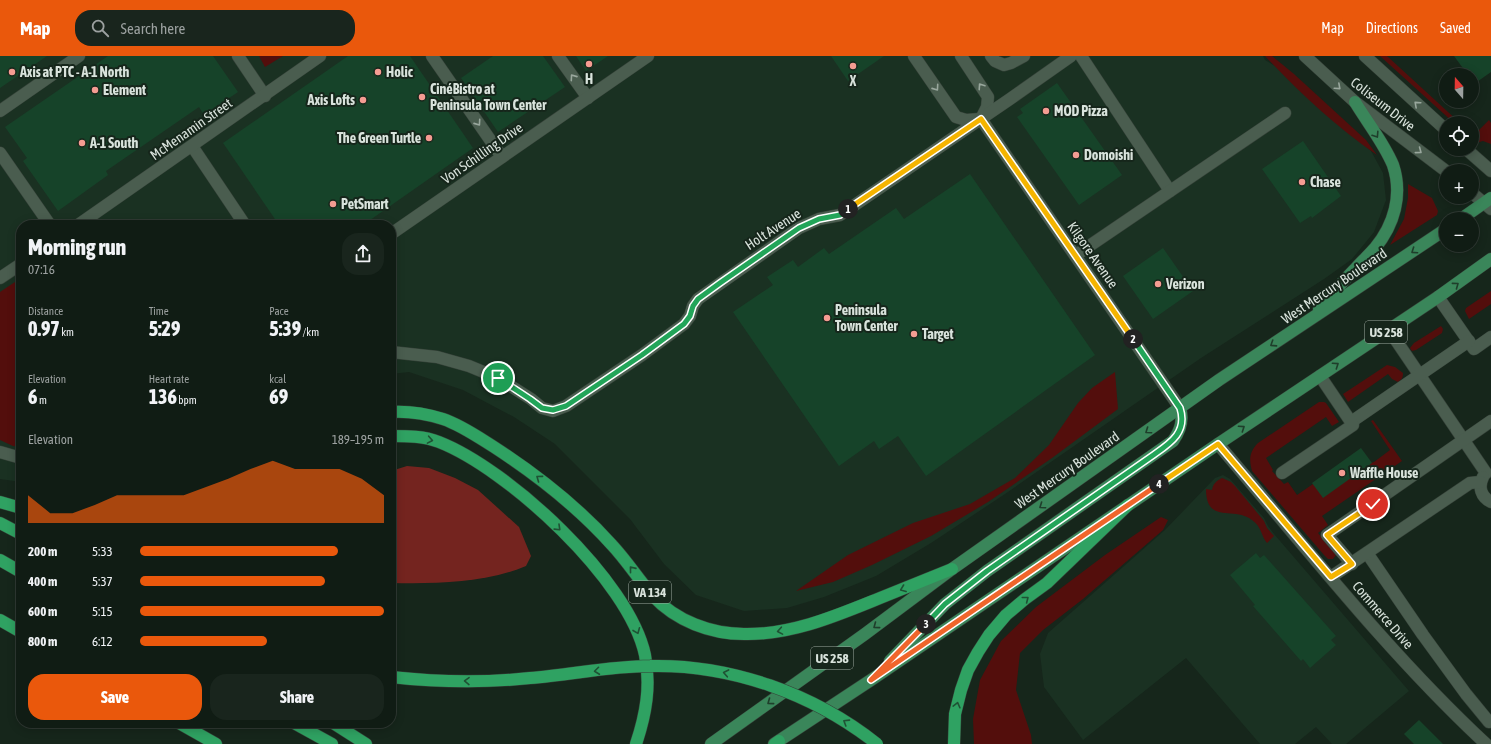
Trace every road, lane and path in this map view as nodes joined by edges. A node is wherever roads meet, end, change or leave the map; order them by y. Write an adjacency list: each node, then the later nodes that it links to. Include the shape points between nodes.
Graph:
1 (79, 56): 18 (street)
2 (238, 56): 15 (street)
3 (320, 56): 15 (street, McMenamin Street)
4 (432, 56): 25 (street, one-way to 25)
5 (558, 56): 16 (street, one-way to 5)
6 (648, 56): 16 (street, Von Schilling Drive)
7 (914, 56): 20 (street, one-way to 20, via 956,117 966,120)
8 (961, 56): 20 (street, one-way to 8, via 987,107 988,97)
9 (991, 56): 10 (street, via 1004,65)
10 (1024, 56)
11 (1071, 56): 20 (street, Holt Avenue)
12 (1080, 56): 28 (street)
13 (1305, 56): 17 (street, Coliseum Drive, one-way to 17)
14 (1365, 56): 21 (street, Coliseum Drive, one-way to 14)
15 (265, 96): 22 (street, McMenamin Street)
16 (588, 98): 25 (street, Von Schilling Drive)
17 (1355, 102): 26 (street, Coliseum Drive, one-way to 26); 42 (main road, one-way to 42, via 1392,165 1396,180 1396,209 1375,248)
18 (0, 111)
19 (1284, 112): 28 (street)
20 (981, 119): 37 (street, Kilgore Avenue); 46 (street, Holt Avenue, via 840,215 819,219 799,228 698,299 684,324 566,406 553,410 542,408 498,378 469,366 437,357)
21 (1439, 124)
22 (192, 146): 33 (street, McMenamin Street); 34 (street)
23 (0, 153): 32 (street)
24 (1474, 156): 27 (street)
25 (502, 157): 35 (street, Von Schilling Drive)
26 (1439, 167)
27 (1491, 171)
28 (1170, 191): 37 (street)
29 (1479, 197): 30 (street)
30 (1489, 203): 31 (main road)
31 (1473, 212)
32 (47, 220)
33 (85, 220)
34 (242, 220)
35 (396, 231)
36 (1439, 234): 42 (main road, West Mercury Boulevard / US 258, one-way to 42)
37 (1076, 255): 49 (street, Kilgore Avenue)
38 (1491, 259): 41 (main road, US 258, one-way to 38)
39 (16, 267): 40 (street)
40 (0, 278)
41 (1438, 297): 43 (main road, US 258); 45 (street)
42 (1306, 323): 49 (main road, West Mercury Boulevard / US 258, one-way to 49)
43 (1389, 330): 47 (main road, US 258, one-way to 43); 48 (street)
44 (1491, 337): 45 (street, via 1474,349)
45 (1469, 341): 48 (street)
46 (396, 353)
47 (1320, 376): 51 (street); 55 (main road, US 258, one-way to 47)
48 (1419, 376): 51 (street); 54 (street)
49 (1180, 408): 70 (main road, West Mercury Boulevard / US 258, one-way to 70); 75 (main road, via 1181,426 1173,441 987,571 945,604)
50 (396, 412): 70 (highway, VA 134, one-way to 50, via 835,616 782,631 742,634 701,627 668,609 612,545 578,511 516,461 472,433 443,419 418,413)
51 (1351, 422): 58 (street, via 1353,425)
52 (1491, 422): 54 (street)
53 (396, 436): 85 (highway, one-way to 85, via 437,441 464,453 497,474 561,530 612,589 634,623 647,671 648,695 644,720)
54 (1463, 440): 59 (street); 68 (street, via 1327,535)
55 (1218, 444): 62 (main road, US 258); 71 (street, Commerce Drive)
56 (0, 452): 57 (street)
57 (16, 457)
58 (1282, 473)
59 (1486, 475): 61 (street, via 1481,492); 66 (street, via 1470,483)
60 (0, 502): 63 (highway)
61 (1491, 502)
62 (1128, 505): 75 (main road, US 258); 88 (highway, one-way to 62, via 955,714 961,690 968,670 989,635 1006,615 1047,583)
63 (16, 507)
64 (0, 523): 65 (highway)
65 (16, 531)
66 (1367, 553): 68 (street); 76 (street, via 1423,636 1466,694)
67 (0, 560): 69 (highway)
68 (1352, 564): 71 (street)
69 (16, 569)
70 (952, 569): 86 (main road, West Mercury Boulevard / US 258, one-way to 86)
71 (1331, 577): 80 (street, Commerce Drive, via 1411,670)
72 (0, 620): 73 (highway)
73 (16, 629)
74 (396, 677): 87 (highway, one-way to 74, bridge, via 834,714 792,694 749,679 709,670 650,666 496,681)
75 (871, 680): 81 (main road, US 258)
76 (1490, 721): 80 (street)
77 (188, 728): 82 (highway)
78 (303, 728): 83 (highway)
79 (341, 728): 84 (highway)
80 (1476, 734): 89 (street, Commerce Drive)
81 (776, 743)
82 (216, 744)
83 (332, 744)
84 (366, 744)
85 (636, 744)
86 (711, 744)
87 (878, 744)
88 (954, 744)
89 (1486, 744)

